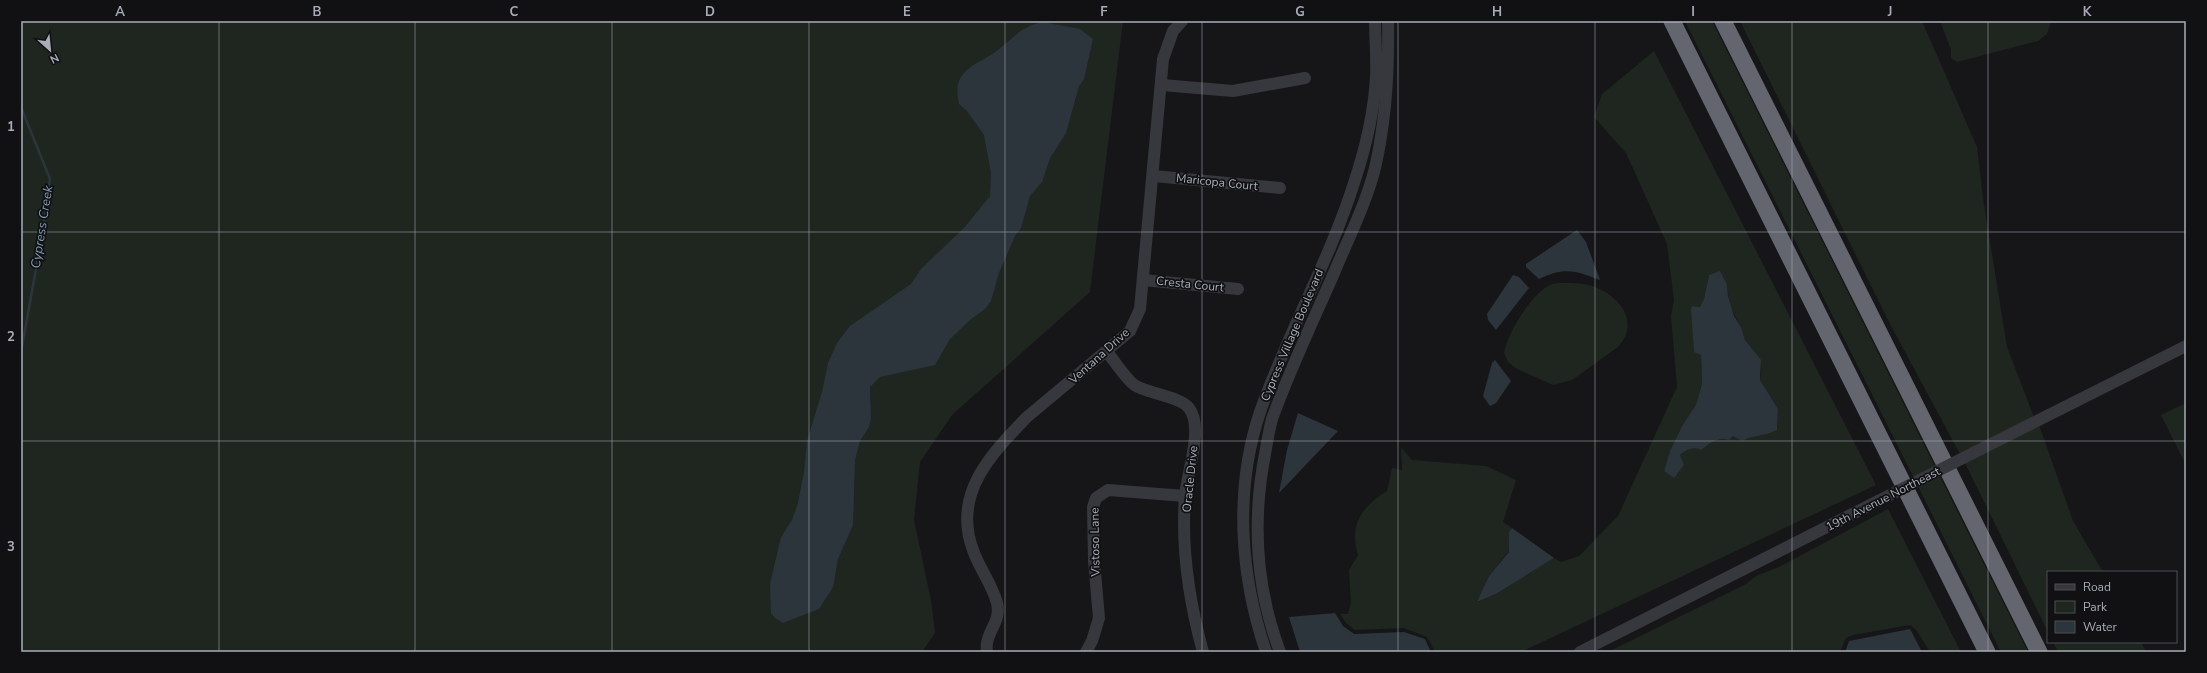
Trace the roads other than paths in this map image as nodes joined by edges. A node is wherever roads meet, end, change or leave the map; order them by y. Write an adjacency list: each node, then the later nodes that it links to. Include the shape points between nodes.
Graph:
1 (1182, 21): 7 (street, Ventana Drive, via 1173,31 1163,59)
2 (1375, 21): 18 (street, Cypress Village Boulevard, via 1376,77 1369,127 1354,184 1308,299 1270,384 1259,414 1248,460 1244,502 1244,552 1249,591)
3 (1388, 21): 19 (street, Cypress Village Boulevard, via 1389,70 1375,169 1358,217 1272,420 1259,483 1258,554 1269,619)
4 (1672, 21): 21 (highway)
5 (1723, 21): 22 (highway)
6 (1304, 78): 7 (street, via 1233,91)
7 (1162, 85): 8 (street, Ventana Drive)
8 (1154, 176): 9 (street, Maricopa Court); 10 (street, Ventana Drive)
9 (1280, 188)
10 (1143, 280): 11 (street, Cresta Court); 13 (street, Ventana Drive, via 1140,309 1130,331)
11 (1238, 289)
12 (2186, 346): 20 (street, 19th Avenue Northeast, bridge)
13 (1107, 352): 14 (street, Oracle Drive, via 1135,386 1178,400 1188,406 1194,416 1195,429); 15 (street, Ventana Drive, via 1014,430 979,473 970,494 966,510 969,538 997,603 997,620 985,641)
14 (1185, 496): 16 (street, Vistoso Lane, via 1108,490 1096,498 1093,507 1094,562 1099,618); 17 (street, Oracle Drive, via 1186,571 1194,618)
15 (987, 652)
16 (1086, 652)
17 (1204, 652)
18 (1266, 652)
19 (1280, 652)
20 (1580, 652)
21 (1987, 652)
22 (2040, 652)

